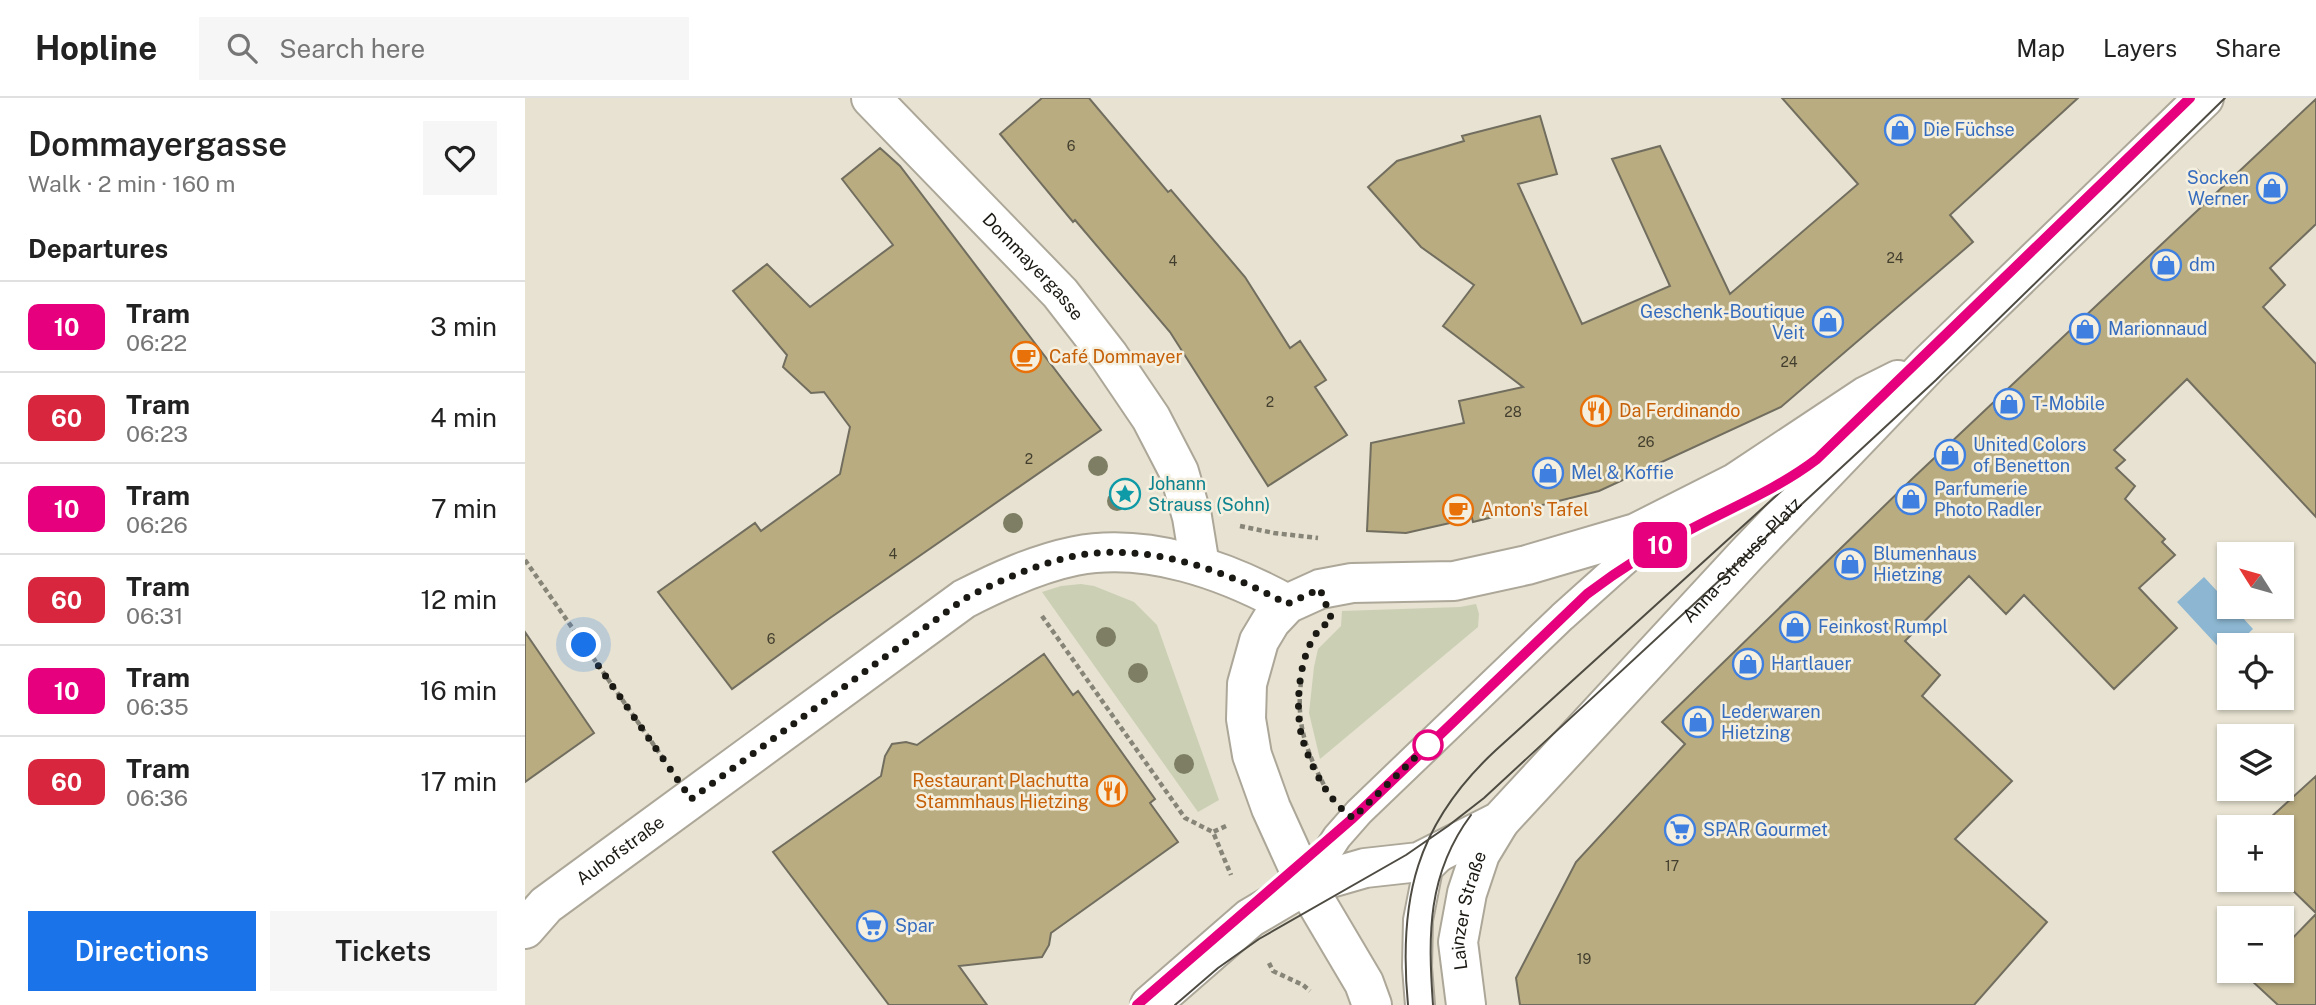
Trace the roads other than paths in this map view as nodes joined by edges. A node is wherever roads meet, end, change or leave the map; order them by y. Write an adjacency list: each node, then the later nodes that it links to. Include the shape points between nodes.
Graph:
1 (872, 98): 5 (main road, Dommayergasse, via 1060,293 1109,356 1151,418 1179,472)
2 (2204, 98): 3 (main road)
3 (1929, 364): 4 (main road, via 1866,396 1735,483); 7 (main road, Anna-Strauss-Platz)
4 (1680, 511): 6 (main road, via 1636,533 1494,573 1454,581 1352,583 1320,589); 9 (lane, via 1353,818)
5 (1200, 566): 6 (main road); 10 (main road, Auhofstraße, via 1151,555 1095,553 1003,579 964,599 546,905)
6 (1287, 604): 9 (main road, via 1259,641 1247,684 1246,719 1252,755 1267,797)
7 (1500, 821): 8 (main road, Anna-Strauss-Platz); 14 (main road, Lainzer Straße, via 1480,854 1467,893 1458,942)
8 (1451, 846): 9 (main road, Anna-Strauss-Platz, via 1419,863 1365,867); 13 (lane, Lainzer Straße, via 1428,869 1418,920)
9 (1306, 885): 11 (main road, Anna-Strauss-Platz, via 1250,918); 12 (main road, via 1364,983)
10 (525, 929)
11 (1150, 1005)
12 (1372, 1005)
13 (1420, 1005)
14 (1466, 1005)

